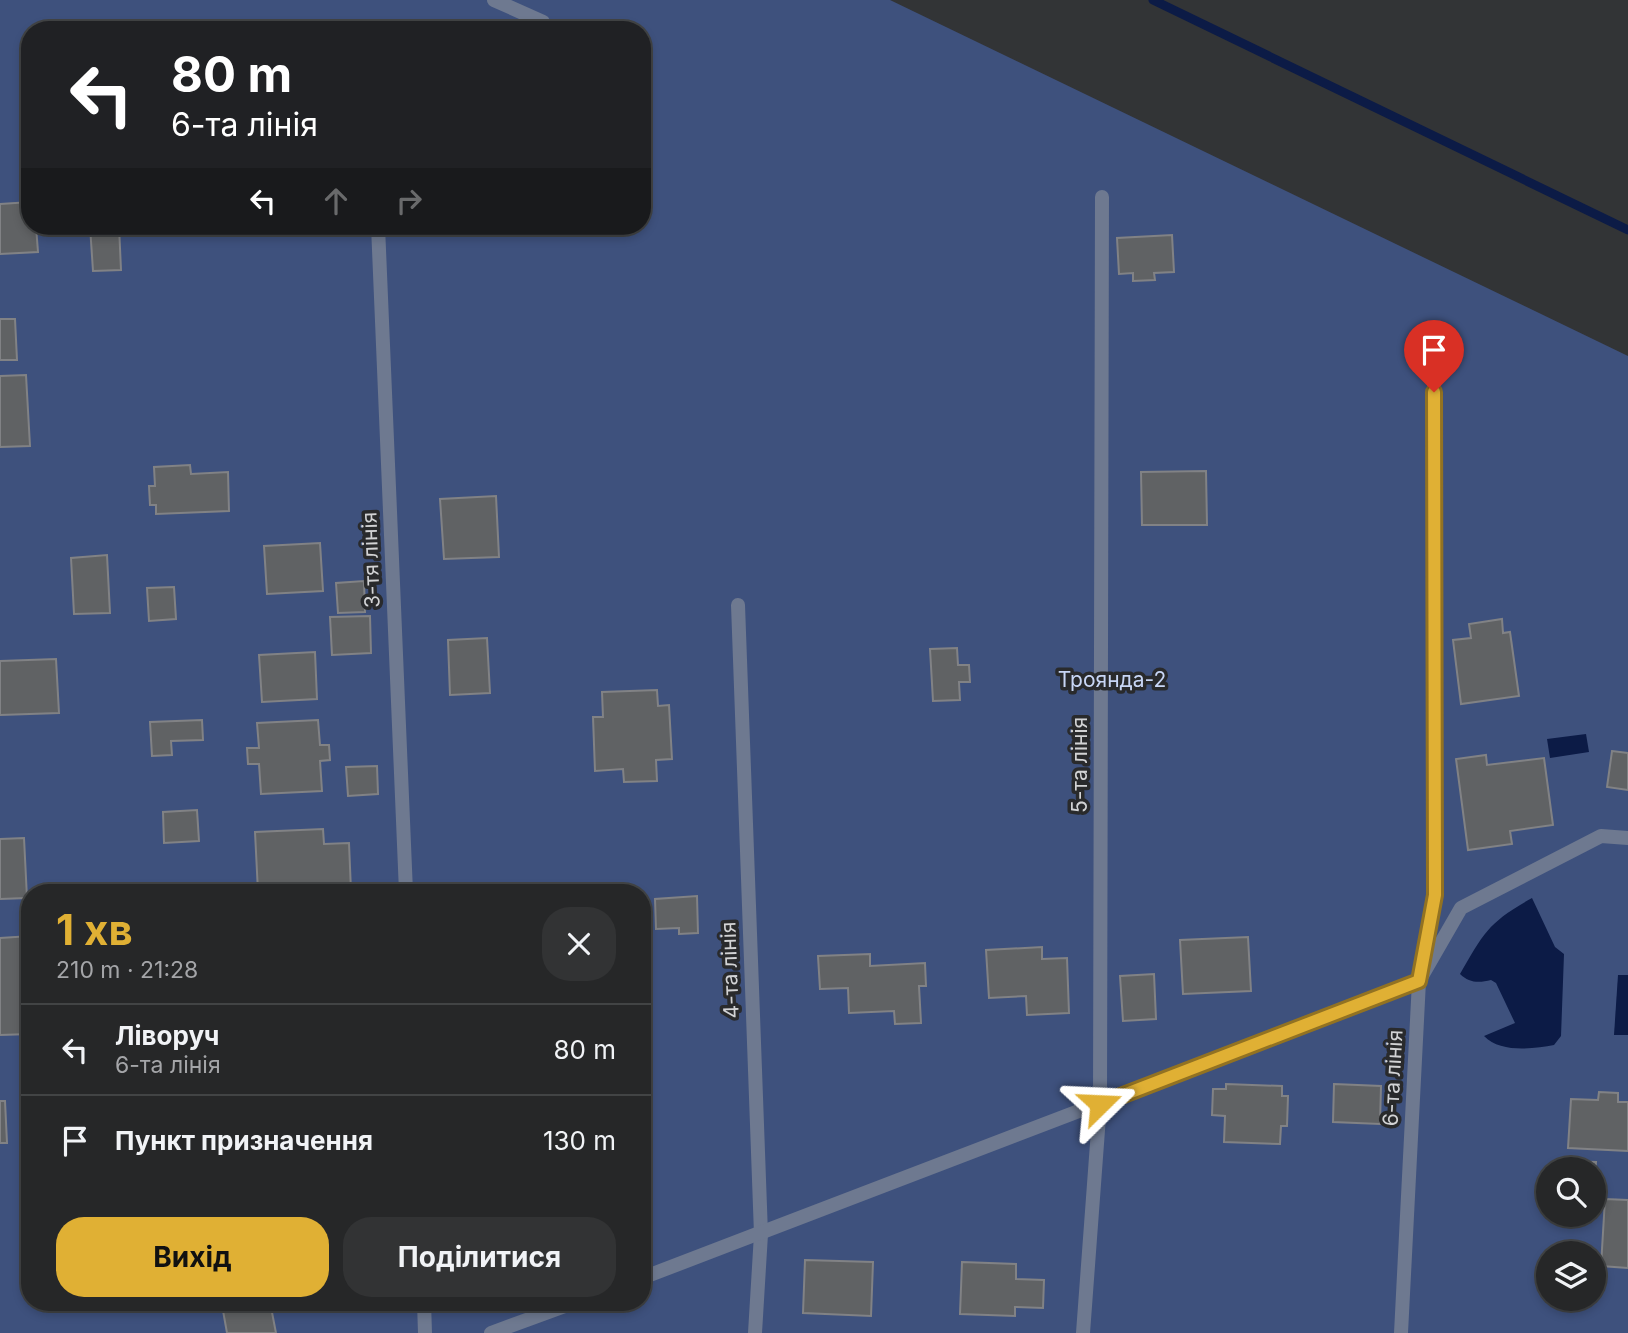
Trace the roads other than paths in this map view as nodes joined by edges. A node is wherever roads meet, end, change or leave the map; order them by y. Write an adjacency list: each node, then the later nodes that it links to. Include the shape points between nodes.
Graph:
1 (494, 0): 2 (street)
2 (541, 21)
3 (1102, 197): 10 (street, 5-та лінія)
4 (378, 235): 8 (street, 3-тя лінія)
5 (1434, 364): 9 (street, 6-та лінія, via 1435,895)
6 (738, 605): 11 (street, 4-та лінія)
7 (1628, 838): 9 (street, via 1601,836 1461,908)
8 (406, 884)
9 (1419, 981): 10 (street); 19 (street, 6-та лінія)
10 (1100, 1104): 11 (street); 18 (street, 5-та лінія)
11 (761, 1234): 12 (street); 17 (street, 4-та лінія)
12 (651, 1275)
13 (424, 1311): 15 (street)
14 (551, 1311): 16 (street)
15 (425, 1333)
16 (491, 1333)
17 (755, 1333)
18 (1083, 1333)
19 (1401, 1333)

